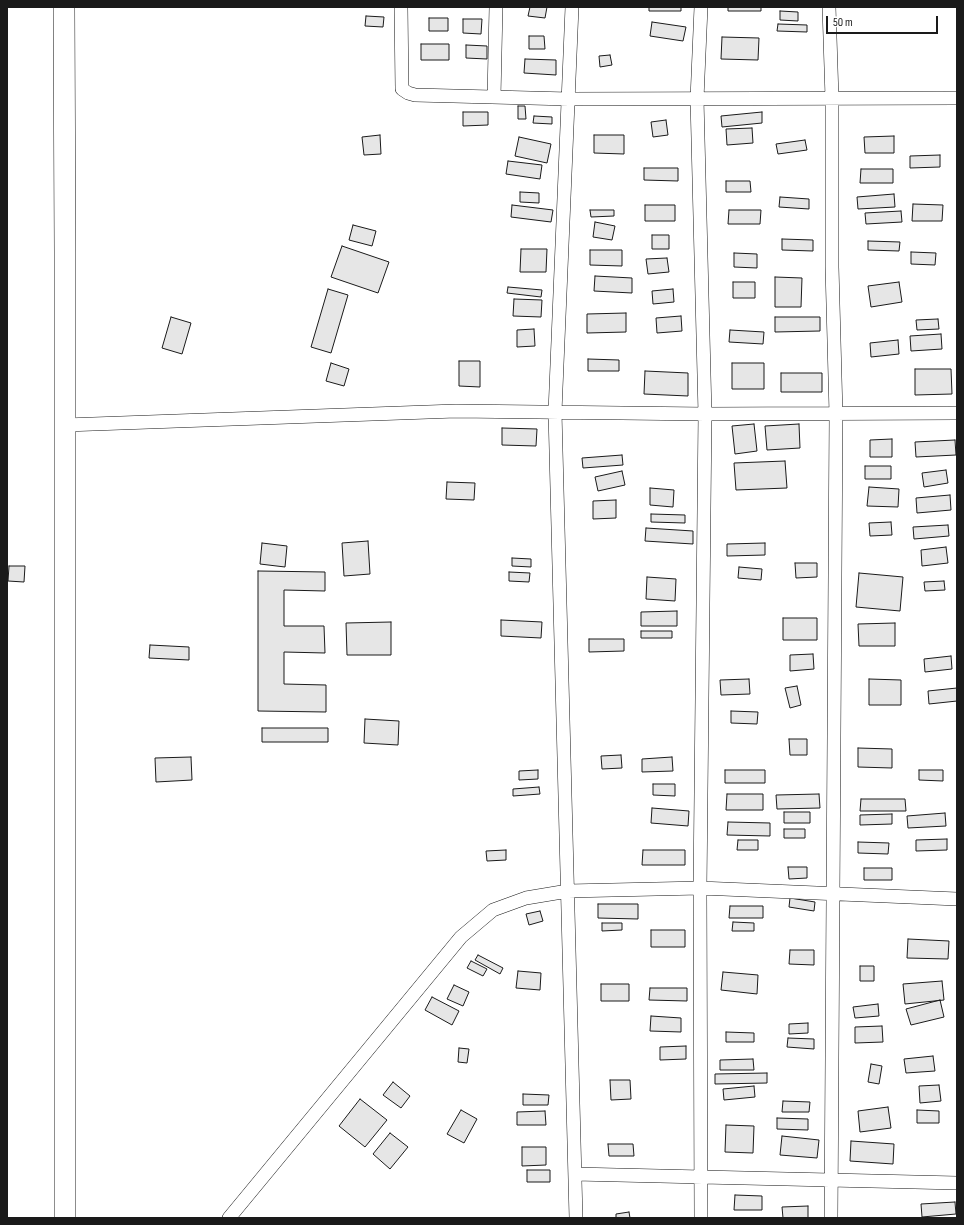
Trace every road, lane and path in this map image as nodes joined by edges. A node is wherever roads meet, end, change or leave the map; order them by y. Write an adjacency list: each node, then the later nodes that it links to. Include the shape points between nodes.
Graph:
1 (64, 7): 16 (main road)
2 (401, 7): 7 (street, via 402,89 415,95)
3 (496, 7): 7 (street)
4 (572, 7): 10 (street)
5 (701, 7): 11 (street)
6 (829, 7): 8 (street)
7 (494, 97): 10 (street)
8 (832, 98): 9 (street); 11 (street); 15 (street, via 832,267)
9 (957, 98)
10 (568, 99): 11 (street); 12 (street)
11 (697, 99): 14 (street)
12 (555, 412): 14 (street); 16 (street, via 456,412); 18 (street)
13 (957, 413): 15 (street)
14 (705, 414): 15 (street); 17 (street)
15 (836, 414): 19 (street)
16 (65, 425): 25 (main road)
17 (700, 888): 18 (street); 19 (street); 22 (street)
18 (568, 891): 21 (street); 26 (street, via 526,898 492,910 461,937)
19 (833, 894): 20 (street); 23 (street)
20 (957, 899)
21 (575, 1174): 22 (street); 27 (street)
22 (701, 1177): 23 (street); 28 (street)
23 (832, 1180): 24 (street); 29 (street)
24 (957, 1183)
25 (65, 1218)
26 (229, 1218)
27 (576, 1218)
28 (701, 1218)
29 (831, 1218)

